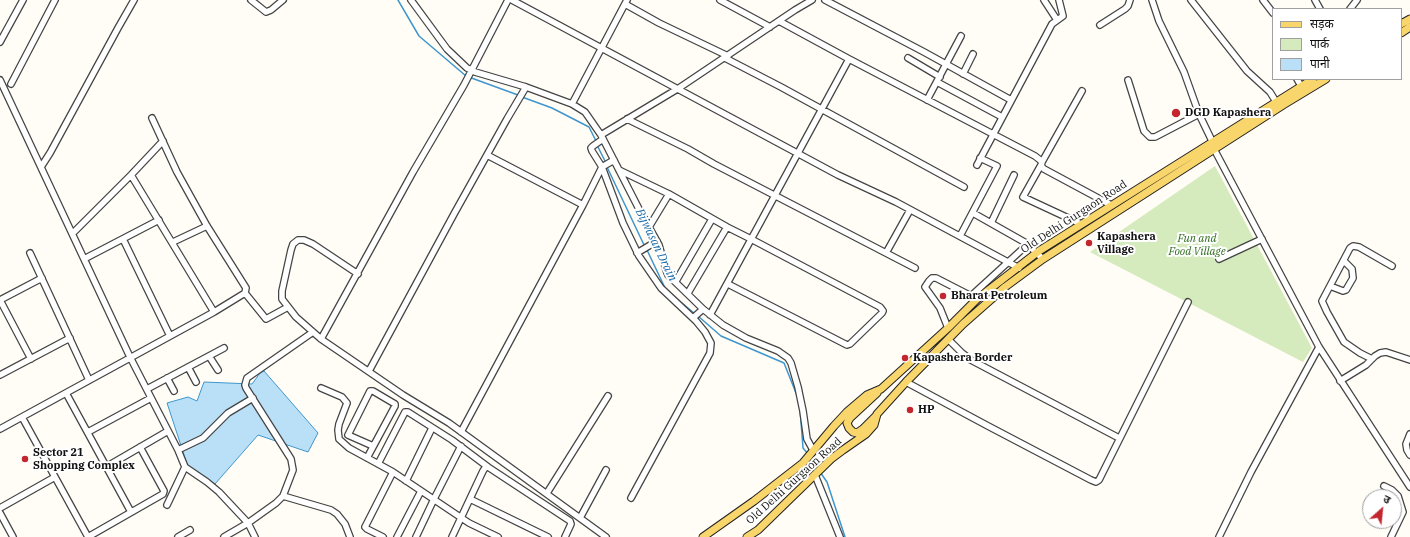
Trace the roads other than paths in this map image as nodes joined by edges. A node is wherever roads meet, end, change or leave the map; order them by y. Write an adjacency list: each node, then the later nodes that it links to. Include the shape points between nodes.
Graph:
1 (23, 0): 27 (street)
2 (56, 0): 42 (street)
3 (134, 0): 66 (street)
4 (251, 0): 5 (street, via 266,12)
5 (283, 0)
6 (411, 0): 34 (street, via 447,49)
7 (508, 0): 34 (street)
8 (512, 0): 28 (street)
9 (720, 0): 25 (street)
10 (812, 0): 23 (street)
11 (825, 0): 33 (street)
12 (1044, 0): 22 (street)
13 (1059, 0): 22 (street, via 1063,15)
14 (1130, 0): 24 (street, via 1125,9)
15 (1152, 0): 52 (street, via 1184,72)
16 (1191, 0): 50 (street, via 1247,71 1266,88)
17 (1263, 0): 21 (street)
18 (1357, 0): 20 (street)
19 (626, 2): 28 (street); 30 (street, via 659,23)
20 (1351, 8)
21 (1272, 12)
22 (1057, 20): 48 (street, via 1052,24)
23 (780, 21): 25 (street); 32 (street)
24 (1100, 25)
25 (770, 27): 30 (street)
26 (961, 36): 33 (street)
27 (0, 42)
28 (602, 49): 45 (street); 49 (street)
29 (973, 54): 35 (street)
30 (726, 57): 45 (street); 51 (street)
31 (908, 58): 36 (street)
32 (850, 59): 47 (street); 51 (street)
33 (946, 64): 35 (street); 36 (street)
34 (471, 73): 44 (street); 105 (street, via 413,172)
35 (963, 74): 48 (street)
36 (938, 79): 47 (street); 53 (street)
37 (0, 80): 66 (street)
38 (1128, 80): 52 (street, via 1144,131 1150,137)
39 (1298, 80): 43 (street)
40 (1311, 80): 43 (main road, Old Delhi Gurgaon Road)
41 (1324, 80): 50 (main road, Old Delhi Gurgaon Road)
42 (11, 84)
43 (1301, 86): 50 (main road, Old Delhi Gurgaon Road)
44 (526, 87): 49 (street); 61 (street)
45 (679, 88): 55 (street); 60 (street)
46 (1082, 91): 64 (street)
47 (927, 100): 56 (street)
48 (1011, 100): 53 (street)
49 (572, 104): 57 (street, via 585,112)
50 (1278, 104): 59 (main road, Old Delhi Gurgaon Road)
51 (822, 110): 60 (street); 71 (street)
52 (1199, 114): 59 (street)
53 (1002, 117): 56 (street)
54 (152, 118): 58 (street)
55 (627, 119): 57 (street); 73 (street)
56 (993, 134): 62 (street); 64 (street, via 1035,156)
57 (601, 139): 63 (street); 67 (street, via 591,148)
58 (163, 141): 69 (street); 82 (street)
59 (1214, 146): 75 (main road, Old Delhi Gurgaon Road); 89 (street); 98 (main road, Old Delhi Gurgaon Road)
60 (799, 153): 73 (street); 76 (street)
61 (487, 155): 74 (street); 134 (street, via 392,325)
62 (980, 158): 65 (street); 77 (street, via 997,166)
63 (612, 160): 67 (street); 68 (street)
64 (1041, 163): 75 (street, via 1044,169); 81 (street, via 1023,197)
65 (977, 165)
66 (41, 167): 85 (street)
67 (603, 167): 74 (street); 93 (street, via 623,223)
68 (619, 170): 72 (street); 83 (street)
69 (132, 175): 79 (street); 85 (street)
70 (1014, 175): 80 (street)
71 (964, 187)
72 (669, 194): 78 (street); 83 (street)
73 (775, 195): 88 (street); 95 (street)
74 (583, 205): 155 (street)
75 (1111, 206): 81 (main road, Old Delhi Gurgaon Road)
76 (910, 210): 86 (street); 95 (street)
77 (973, 213): 80 (street); 86 (street)
78 (712, 219): 84 (street); 107 (street)
79 (159, 220): 87 (street); 90 (street)
80 (991, 224): 92 (street)
81 (1081, 224): 96 (main road, Old Delhi Gurgaon Road)
82 (207, 226): 90 (street); 111 (street, via 246,288)
83 (649, 227): 91 (street)
84 (728, 227): 88 (street); 110 (street)
85 (73, 233): 97 (street)
86 (960, 236): 101 (street)
87 (123, 239): 97 (street); 121 (street)
88 (751, 239): 108 (street); 108 (street, via 880,307 882,313 847,345)
89 (1262, 239): 99 (street); 125 (street)
90 (173, 242): 116 (street)
91 (655, 242): 93 (street); 107 (street, via 661,250 668,275)
92 (1028, 244): 96 (street); 101 (street)
93 (638, 252): 118 (street, via 661,288)
94 (30, 253): 106 (street)
95 (886, 253): 103 (street)
96 (1037, 253): 98 (street); 104 (main road, Old Delhi Gurgaon Road)
97 (84, 259): 128 (street)
98 (1043, 259): 124 (main road, Old Delhi Gurgaon Road, via 1005,287)
99 (1219, 260)
100 (1344, 261): 102 (street, via 1350,248 1356,246); 109 (street); 109 (street, via 1352,269 1353,278 1346,290)
101 (1008, 262): 104 (street); 112 (street)
102 (1392, 266)
103 (915, 268)
104 (1019, 268): 112 (main road, Old Delhi Gurgaon Road)
105 (358, 274): 114 (street, via 313,244 301,240 295,242 282,295); 123 (street)
106 (42, 278): 122 (street); 129 (street, via 0,300)
107 (676, 281): 110 (street)
108 (728, 284): 117 (street)
109 (1330, 286): 130 (street, via 1322,303 1339,334 1347,344)
110 (688, 292): 115 (street)
111 (245, 293): 114 (street, via 266,319); 116 (street)
112 (974, 298): 119 (main road, Old Delhi Gurgaon Road); 119 (street, via 936,278 926,283 925,287 940,308)
113 (1188, 302): 157 (street)
114 (288, 307): 120 (street)
115 (702, 310): 117 (street); 118 (street)
116 (214, 312): 121 (street)
117 (710, 315): 162 (street, via 731,331 778,351 788,358 798,387)
118 (694, 317): 181 (street, via 709,338 710,353)
119 (948, 328): 143 (main road, Old Delhi Gurgaon Road)
120 (313, 332): 123 (street); 148 (street, via 249,375 245,385)
121 (170, 336): 128 (street)
122 (70, 338): 129 (street); 137 (street)
123 (321, 339): 134 (street)
124 (948, 339): 140 (main road, Old Delhi Gurgaon Road); 157 (street, via 971,360)
125 (1319, 346): 138 (street); 211 (street)
126 (224, 348): 127 (street)
127 (209, 356): 132 (street); 133 (street)
128 (130, 357): 137 (street); 142 (street)
129 (31, 359): 135 (street)
130 (1372, 359): 131 (street, via 1377,354 1386,352); 138 (street)
131 (1410, 360)
132 (188, 367): 136 (street); 139 (street)
133 (218, 370)
134 (369, 372): 155 (street)
135 (0, 375)
136 (167, 378): 142 (street); 144 (street)
137 (89, 380): 145 (street)
138 (1340, 381): 174 (street)
139 (196, 382)
140 (906, 382): 149 (main road, Old Delhi Gurgaon Road); 157 (street, via 1096,482)
141 (321, 388): 164 (street, via 346,400 347,406 339,424 339,439)
142 (146, 389): 147 (street)
143 (881, 389): 149 (main road, via 850,418 849,428 857,433); 162 (main road, Old Delhi Gurgaon Road, via 867,395 847,412)
144 (174, 391)
145 (66, 393): 150 (street); 154 (street)
146 (608, 396): 179 (street)
147 (151, 398): 153 (street); 154 (street)
148 (253, 398): 161 (street, via 228,413 203,438); 180 (street, via 293,463)
149 (877, 414): 171 (main road, Old Delhi Gurgaon Road, via 874,425 866,434)
150 (22, 417): 152 (street); 172 (street)
151 (432, 428): 159 (street); 165 (street, via 405,412); 173 (street)
152 (0, 429)
153 (168, 431): 160 (street); 161 (street)
154 (88, 432): 166 (street)
155 (461, 432): 179 (street)
156 (1410, 434): 163 (street, via 1406,447)
157 (1119, 438)
158 (373, 446): 158 (street, via 348,434 370,391 395,404); 164 (street)
159 (461, 446): 168 (street); 182 (street)
160 (140, 447): 166 (street); 177 (street)
161 (178, 450): 167 (street)
162 (811, 453): 208 (main road, Old Delhi Gurgaon Road, via 803,463)
163 (1410, 455)
164 (367, 458): 165 (street)
165 (378, 464): 170 (street)
166 (106, 467): 187 (street)
167 (185, 467): 178 (street); 192 (street, via 219,492)
168 (488, 467): 183 (street, via 483,471); 206 (street, via 570,521)
169 (606, 470): 191 (street)
170 (392, 472): 173 (street); 200 (street, via 365,527)
171 (818, 472): 209 (main road, Old Delhi Gurgaon Road); 210 (street)
172 (55, 477): 185 (street); 195 (street)
173 (406, 481): 176 (street)
174 (1409, 483)
175 (1384, 486): 188 (street, via 1398,496)
176 (421, 491): 182 (street); 201 (street)
177 (164, 492): 178 (street); 187 (street)
178 (172, 494): 184 (street)
179 (547, 494): 191 (street)
180 (283, 496): 192 (street); 199 (street, via 331,510 345,524)
181 (631, 498)
182 (434, 499): 190 (street); 202 (street)
183 (470, 499): 190 (street); 205 (street)
184 (167, 505)
185 (0, 508)
186 (1410, 510): 188 (street)
187 (131, 512): 195 (street)
188 (1403, 512): 212 (street)
189 (0, 513): 194 (street)
190 (462, 517): 203 (street); 204 (street)
191 (580, 518): 207 (street)
192 (248, 523): 197 (street); 198 (street)
193 (190, 530): 196 (street)
194 (13, 537)
195 (88, 537)
196 (178, 537)
197 (224, 537)
198 (255, 537)
199 (350, 537)
200 (383, 537)
201 (397, 537)
202 (416, 537)
203 (452, 537)
204 (498, 537)
205 (548, 537)
206 (565, 537)
207 (606, 537)
208 (703, 537)
209 (748, 537)
210 (840, 537)
211 (1219, 537)
212 (1391, 537)

